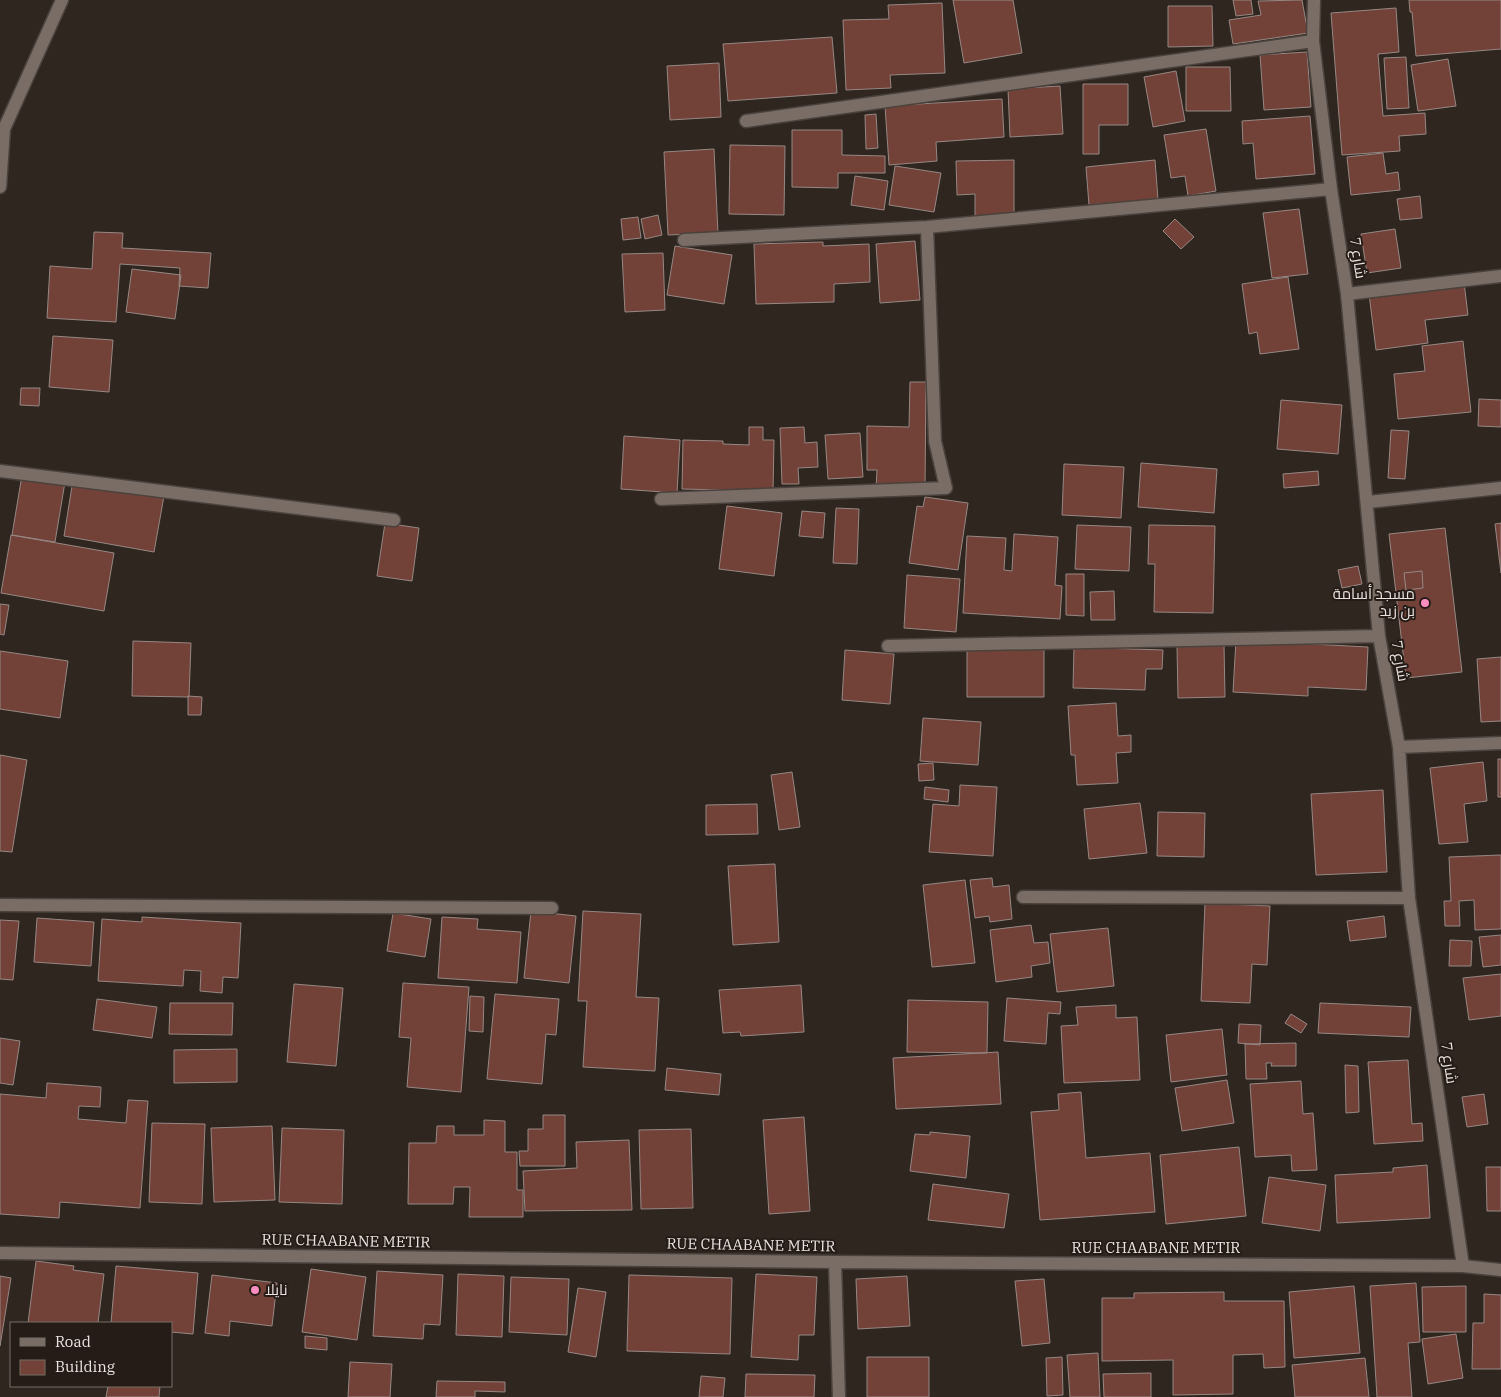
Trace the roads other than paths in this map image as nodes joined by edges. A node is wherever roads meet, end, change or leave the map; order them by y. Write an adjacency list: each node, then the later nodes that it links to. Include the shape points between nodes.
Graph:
1 (62, 0): 5 (street)
2 (1317, 1): 3 (street, شارع 7)
3 (1313, 41): 4 (street); 7 (street, شارع 7)
4 (746, 121)
5 (2, 126): 6 (street)
6 (0, 187)
7 (1330, 189): 8 (street); 11 (street, شارع 7)
8 (927, 227): 9 (street); 14 (street, via 935,441 946,488)
9 (684, 240)
10 (1501, 276): 11 (street)
11 (1348, 294): 15 (street, شارع 7)
12 (0, 471): 16 (street)
13 (1501, 488): 15 (street)
14 (661, 500)
15 (1368, 502): 17 (street, شارع 7)
16 (394, 520)
17 (1379, 636): 18 (street); 20 (street, شارع 7)
18 (888, 646)
19 (1501, 743): 20 (street)
20 (1399, 747): 22 (street, شارع 7)
21 (1023, 897): 22 (street)
22 (1408, 898): 27 (street, شارع 7)
23 (0, 905): 24 (street)
24 (552, 908)
25 (0, 1253): 26 (street, RUE CHAABANE METIR)
26 (834, 1262): 27 (street, RUE CHAABANE METIR); 29 (street)
27 (1463, 1266): 28 (street, RUE CHAABANE METIR)
28 (1501, 1270)
29 (838, 1397)

